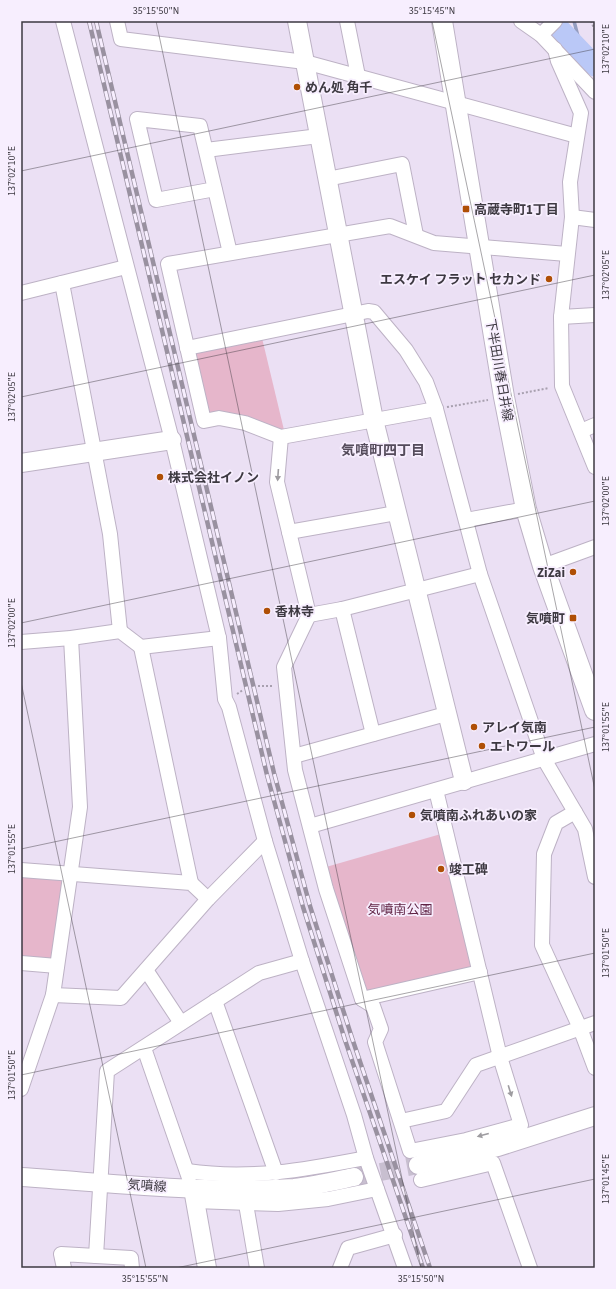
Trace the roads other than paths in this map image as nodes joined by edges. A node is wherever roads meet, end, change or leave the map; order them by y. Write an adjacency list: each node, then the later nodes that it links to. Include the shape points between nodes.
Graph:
1 (63, 21): 26 (street)
2 (117, 21): 10 (street, via 121,38)
3 (297, 21): 10 (street)
4 (347, 21): 11 (street)
5 (442, 21): 13 (main road, 下半田川春日井線)
6 (521, 21): 8 (street)
7 (555, 21): 8 (street)
8 (541, 35): 9 (street)
9 (555, 48): 12 (street); 15 (street, via 558,61 581,112)
10 (305, 62): 11 (street); 14 (street)
11 (358, 76): 13 (street)
12 (595, 92)
13 (455, 102): 15 (street); 23 (main road, 下半田川春日井線)
14 (319, 136): 16 (street); 17 (street)
15 (577, 136): 19 (street, via 570,182)
16 (206, 150): 18 (street); 18 (street, via 200,126 137,119 156,200)
17 (327, 179): 21 (street); 22 (street, via 402,164)
18 (215, 189): 24 (street)
19 (572, 217): 20 (street); 25 (street)
20 (595, 220)
21 (338, 234): 22 (street, via 390,226); 24 (street); 29 (street)
22 (416, 235): 23 (street, via 434,243)
23 (479, 246): 25 (street); 42 (main road, 下半田川春日井線)
24 (230, 252): 32 (street, via 168,264)
25 (567, 254): 31 (street)
26 (126, 267): 27 (street); 38 (street)
27 (62, 284): 28 (street); 39 (street)
28 (21, 293)
29 (354, 315): 32 (street); 33 (street, via 374,312 406,350 426,382); 34 (street)
30 (595, 315): 31 (street)
31 (561, 316): 36 (street, via 562,386)
32 (187, 348): 37 (street, via 204,421 219,418 245,423)
33 (436, 409): 34 (street); 44 (street)
34 (374, 420): 37 (street); 43 (street)
35 (595, 425): 36 (street)
36 (581, 432): 41 (street)
37 (281, 437): 45 (street, one-way to 45, via 277,482)
38 (172, 440): 39 (street); 54 (street)
39 (94, 451): 40 (street); 52 (street, via 110,534)
40 (21, 463)
41 (595, 467)
42 (526, 509): 44 (street); 47 (main road, 下半田川春日井線)
43 (396, 513): 45 (street); 49 (street)
44 (466, 520): 48 (street)
45 (289, 532): 51 (street)
46 (595, 547): 47 (street)
47 (544, 566): 57 (main road, 下半田川春日井線)
48 (480, 574): 49 (street); 62 (street)
49 (416, 590): 50 (street); 58 (street)
50 (342, 609): 51 (street); 59 (street)
51 (309, 615): 61 (street, via 284,666)
52 (120, 631): 53 (street); 56 (street)
53 (71, 638): 55 (street); 69 (street, via 80,807)
54 (220, 638): 56 (street); 67 (street, via 225,699)
55 (21, 642)
56 (141, 647): 71 (street)
57 (595, 710)
58 (446, 714): 59 (street); 63 (street)
59 (373, 734): 61 (street)
60 (595, 744): 62 (street)
61 (294, 756): 66 (street)
62 (544, 759): 63 (street); 65 (street)
63 (464, 781): 64 (street)
64 (436, 790): 66 (street); 77 (street)
65 (575, 812): 70 (street, via 586,829); 83 (street, via 556,823 544,854 542,945)
66 (310, 826): 79 (street, via 326,889)
67 (265, 841): 72 (street); 73 (street)
68 (21, 870): 69 (street)
69 (70, 874): 71 (street); 75 (street)
70 (595, 877)
71 (191, 883): 72 (street)
72 (208, 899): 76 (street)
73 (302, 961): 80 (street, via 259,973); 90 (street)
74 (21, 963): 75 (street)
75 (57, 966): 78 (street)
76 (146, 970): 78 (street, via 121,998); 81 (street)
77 (480, 972): 79 (street); 85 (street)
78 (54, 995): 87 (street)
79 (362, 999): 89 (street, via 373,1006 381,1029 375,1042)
80 (215, 1001): 81 (street); 93 (street)
81 (181, 1023): 84 (street)
82 (595, 1023): 83 (street)
83 (580, 1028): 85 (street); 86 (street)
84 (144, 1048): 92 (street); 96 (street, via 107,1071)
85 (500, 1057): 89 (street, via 476,1066 446,1111); 91 (street, one-way to 91, via 521,1125 466,1140)
86 (595, 1068)
87 (21, 1089)
88 (595, 1116): 91 (street, via 498,1147)
89 (401, 1121): 91 (street)
90 (366, 1158): 93 (street); 97 (street)
91 (417, 1165): 108 (street, via 493,1163)
92 (187, 1171): 93 (street); 98 (street)
93 (276, 1173)
94 (21, 1177): 96 (street, 気噴線)
95 (354, 1177): 98 (street, 気噴線, via 296,1188)
96 (100, 1182): 98 (street, 気噴線); 101 (street)
97 (377, 1189): 99 (street, via 328,1199); 100 (street)
98 (194, 1195): 99 (street); 104 (street)
99 (246, 1204): 105 (street)
100 (394, 1236): 106 (street, via 348,1248); 107 (street)
101 (96, 1256): 102 (street, via 61,1254); 103 (street, via 131,1258)
102 (64, 1268)
103 (132, 1268)
104 (207, 1268)
105 (257, 1268)
106 (340, 1268)
107 (405, 1268)
108 (530, 1268)

